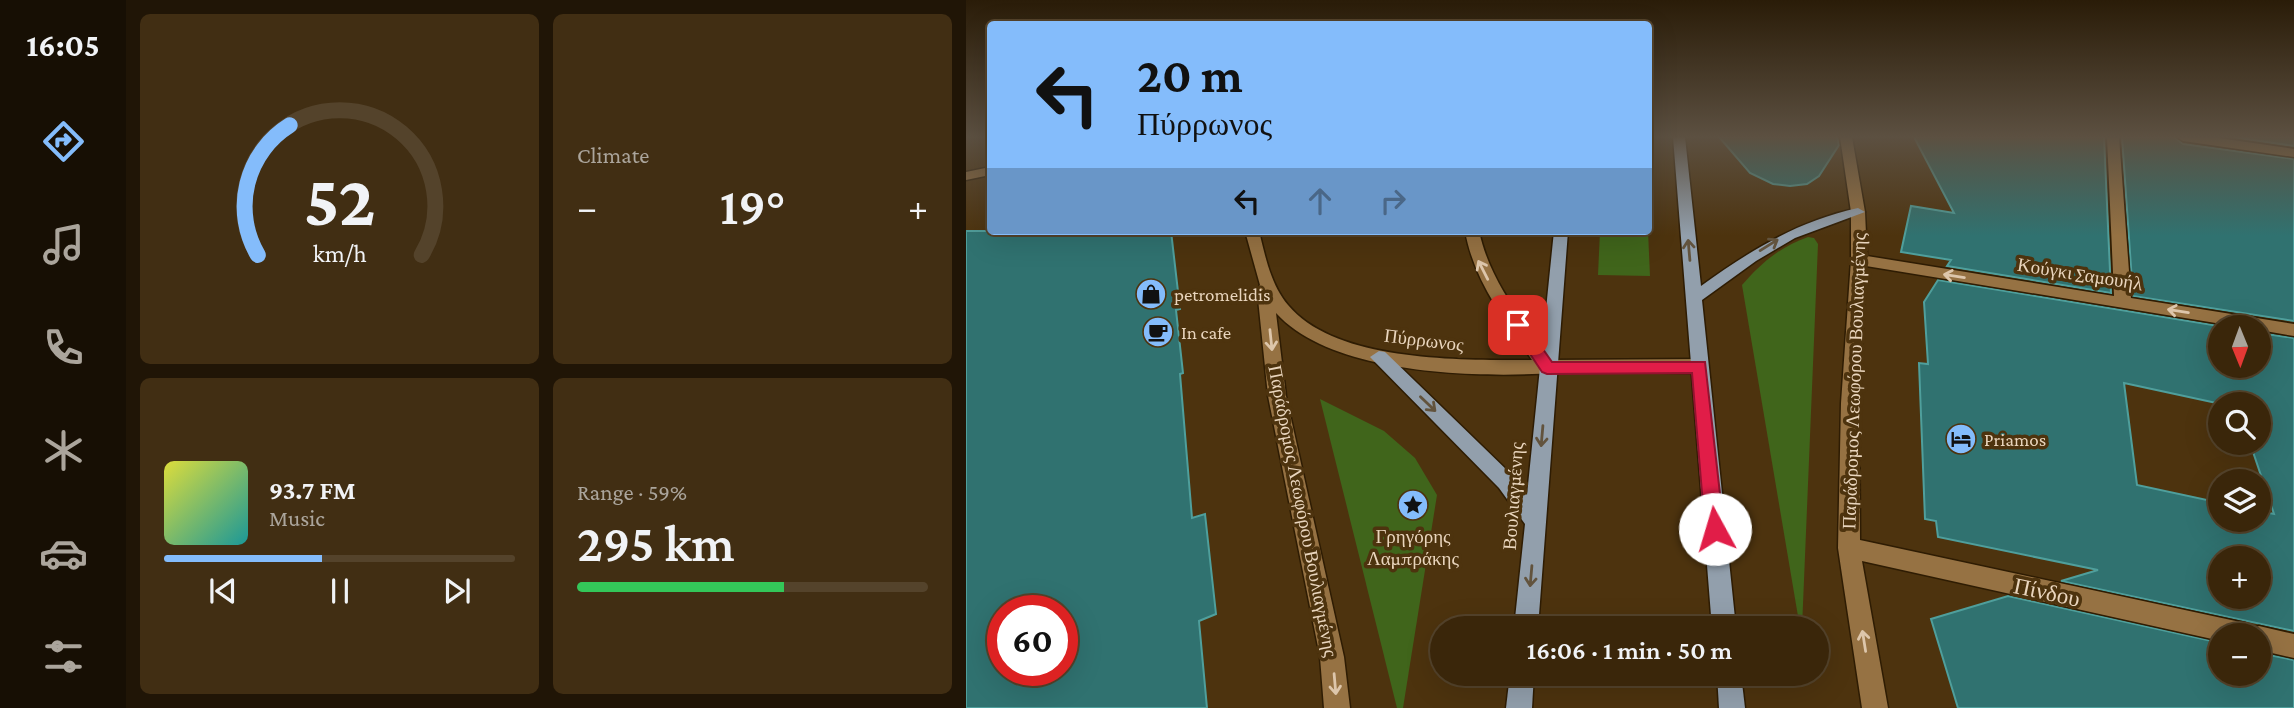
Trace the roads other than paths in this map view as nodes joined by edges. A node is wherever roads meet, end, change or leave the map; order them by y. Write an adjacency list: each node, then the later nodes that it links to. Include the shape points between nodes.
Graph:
1 (1682, 170): 12 (main road, one-way to 1)
2 (1851, 170): 6 (street, Παράδρομος Λεωφόρου Βουλιαγμένης)
3 (2115, 170): 13 (street)
4 (987, 172): 5 (street)
5 (966, 176)
6 (1858, 212): 10 (street, Παράδρομος Λεωφόρου Βουλιαγμένης); 12 (main road, one-way to 6, via 1791,232 1820,219)
7 (1253, 235): 11 (street, Πύρρωνος)
8 (1473, 235): 17 (street, one-way to 8, via 1486,276)
9 (1561, 235): 17 (main road, Βουλιαγμένης)
10 (1859, 260): 13 (street, Κούγκι Σαμουήλ, one-way to 10); 19 (street, Παράδρομος Λεωφόρου Βουλιαγμένης, via 1850,403)
11 (1263, 272): 15 (street, Πύρρωνος, via 1276,301 1294,324); 27 (street, Παράδρομος Λεωφόρου Βουλιαγμένης, one-way to 27, via 1278,396 1332,657)
12 (1693, 299): 16 (main road)
13 (2123, 303): 14 (street, Κούγκι Σαμουήλ, one-way to 13)
14 (2294, 330)
15 (1379, 357): 17 (street, Πύρρωνος, via 1454,367); 18 (main road, one-way to 18, via 1506,482)
16 (1699, 366): 17 (street, Πύρρωνος); 21 (main road)
17 (1547, 368): 18 (main road, Βουλιαγμένης, one-way to 18)
18 (1536, 523): 20 (main road, Βουλιαγμένης, one-way to 20)
19 (1849, 548): 22 (street, Πίνδου); 30 (street, Παράδρομος Λεωφόρου Βουλιαγμένης, one-way to 19)
20 (1528, 616)
21 (1723, 616)
22 (2208, 627)
23 (2271, 641): 24 (street)
24 (2294, 646)
25 (1521, 686): 28 (main road)
26 (1730, 686): 29 (main road)
27 (1337, 708)
28 (1519, 708)
29 (1732, 708)
30 (1875, 708)

